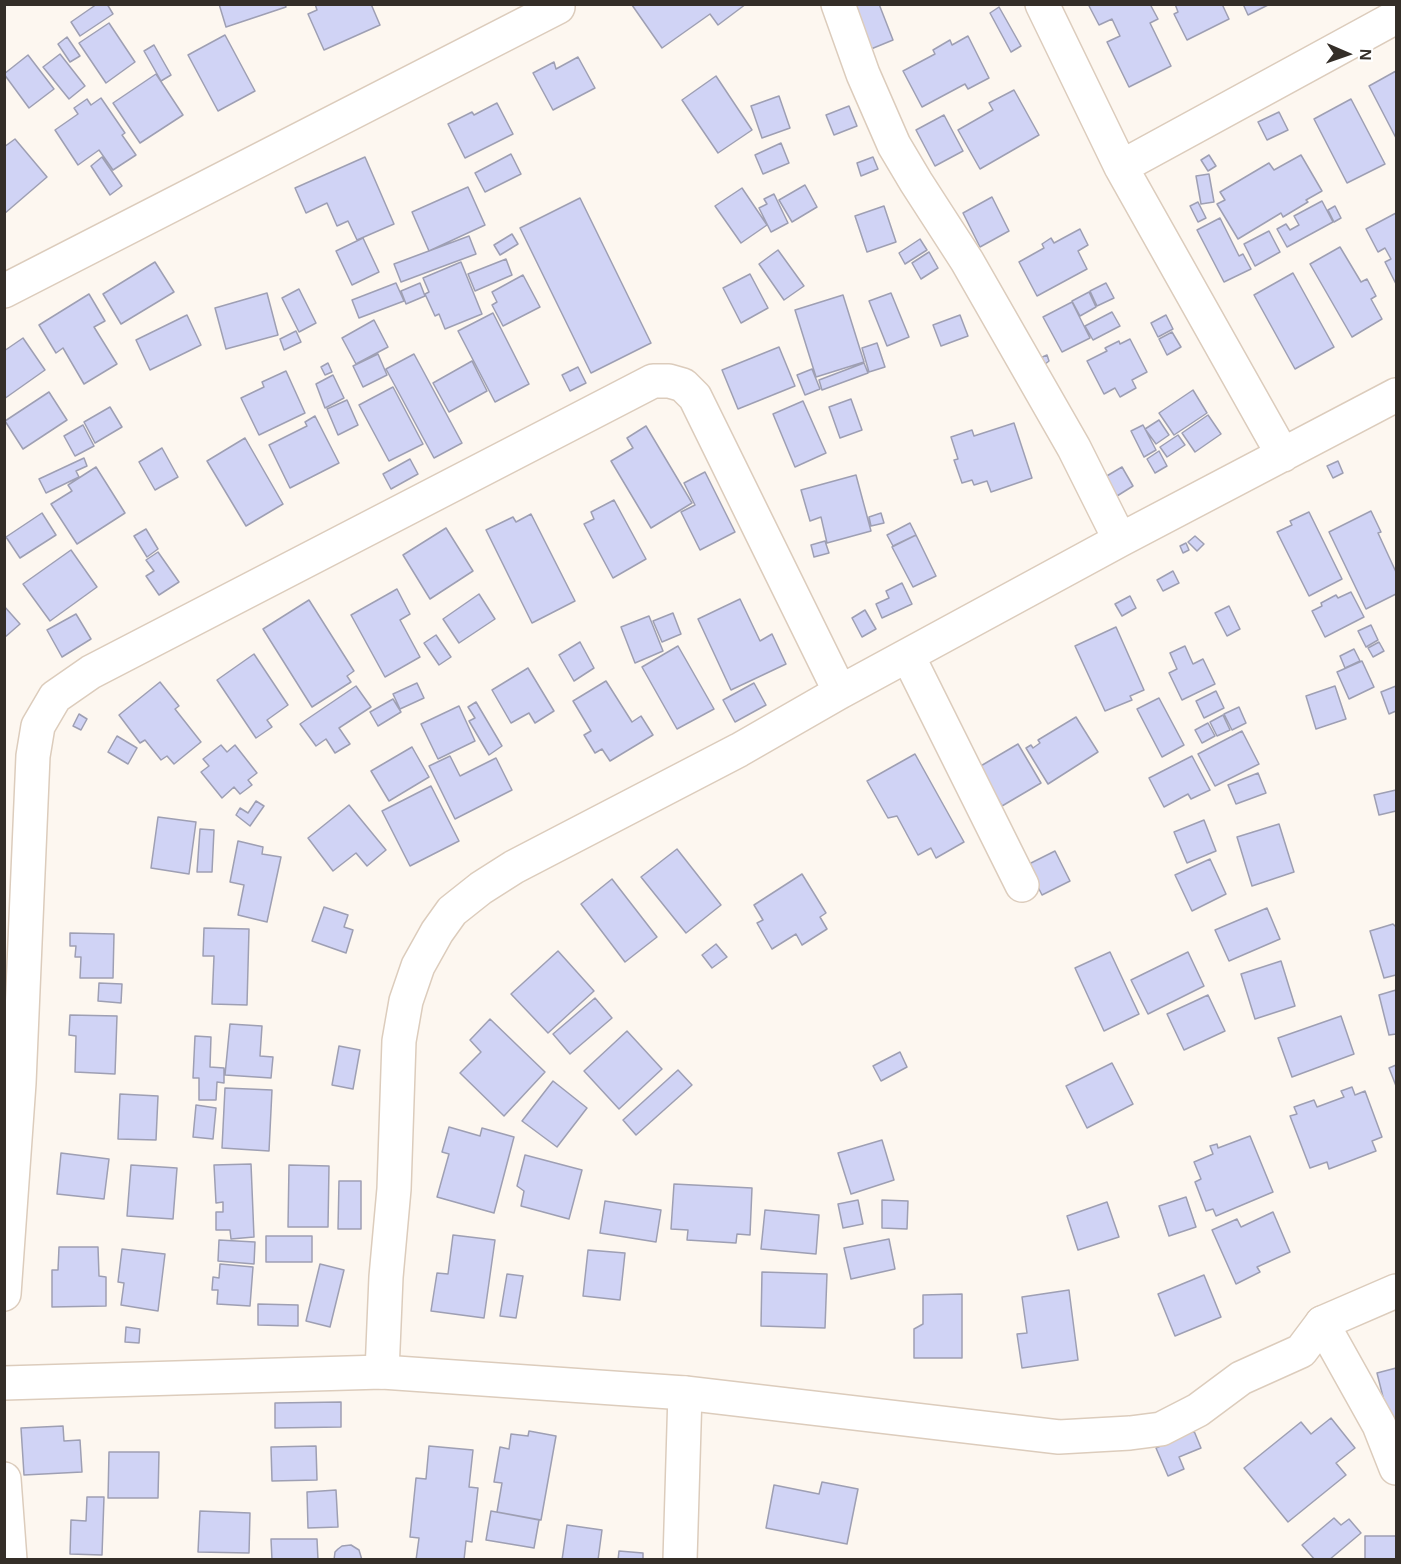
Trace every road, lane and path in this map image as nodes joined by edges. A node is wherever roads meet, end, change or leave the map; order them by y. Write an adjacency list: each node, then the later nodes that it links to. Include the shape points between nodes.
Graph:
1 (838, 4): 9 (street, via 894,145 967,261 1074,448)
2 (1042, 4): 5 (street)
3 (558, 7): 6 (street)
4 (1396, 17): 5 (street)
5 (1121, 167): 8 (street)
6 (4, 291)
7 (1396, 395): 8 (street)
8 (1282, 455): 9 (street)
9 (1120, 540): 10 (street)
10 (908, 656): 11 (street); 12 (street)
11 (840, 692): 14 (street, via 695,397 683,385 652,381 91,672 55,697 38,726 33,756 19,1083); 16 (street, via 739,750 514,867 452,911 437,933 417,966 399,1041)
12 (1022, 885)
13 (1396, 1291): 15 (street)
14 (4, 1294)
15 (1322, 1323): 18 (street, via 1301,1351 1241,1378 1198,1410 1161,1429 1130,1433 1059,1437); 19 (street, via 1379,1425)
16 (382, 1372): 17 (street); 18 (street)
17 (4, 1383)
18 (686, 1393): 22 (street)
19 (1396, 1468)
20 (4, 1479): 21 (street)
21 (10, 1560)
22 (680, 1560)

